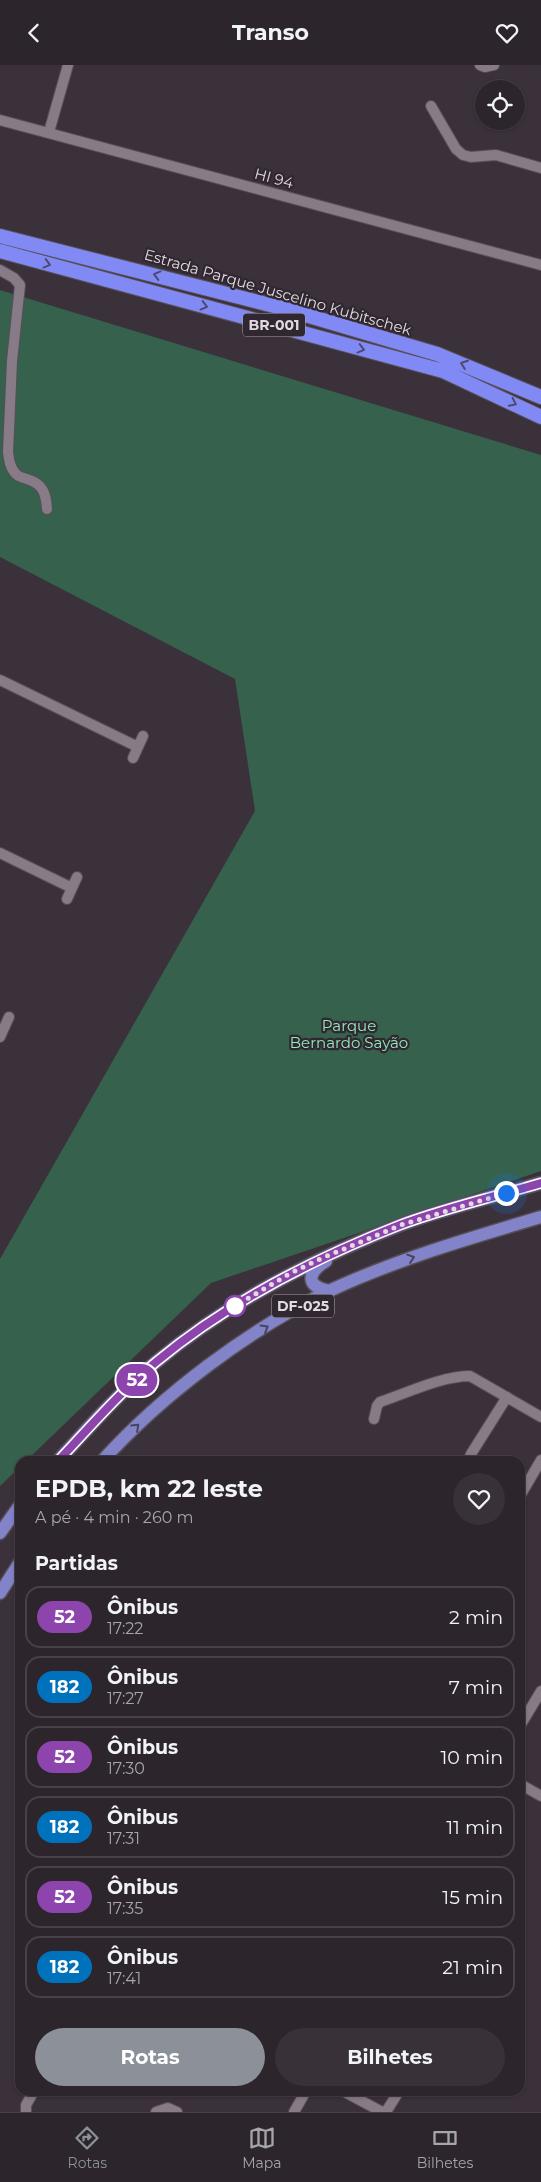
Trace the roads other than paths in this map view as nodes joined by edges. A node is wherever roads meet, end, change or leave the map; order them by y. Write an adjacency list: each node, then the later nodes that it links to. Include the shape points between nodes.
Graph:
1 (68, 65): 6 (street)
2 (480, 65): 3 (street)
3 (494, 65)
4 (431, 106): 7 (street, via 456,149 463,155 496,155)
5 (0, 120): 6 (street, HI 94)
6 (49, 133): 10 (street, HI 94)
7 (541, 168)
8 (0, 236): 12 (highway, Estrada Parque Juscelino Kubitschek / BR-001, one-way to 8, via 445,357 401,343 282,308)
9 (0, 251): 13 (highway, Estrada Parque Juscelino Kubitschek / BR-001, one-way to 13, via 443,371)
10 (541, 265)
11 (0, 270): 14 (street, via 20,285 12,361 10,466 15,474 35,481 43,488)
12 (541, 397)
13 (541, 417)
14 (47, 509)
15 (0, 680): 17 (street)
16 (143, 736): 17 (street)
17 (138, 747): 18 (street)
18 (133, 758)
19 (0, 853): 21 (street)
20 (78, 877): 21 (street)
21 (72, 888): 22 (street)
22 (67, 899)
23 (9, 1017): 24 (street)
24 (1, 1030)
25 (541, 1183): 29 (main road, DF-025, via 401,1225)
26 (541, 1217): 28 (main road, DF-025)
27 (541, 1222): 28 (street)
28 (497, 1230): 30 (main road, DF-025, one-way to 28, via 408,1258)
29 (349, 1247): 30 (main road, via 313,1270 312,1283); 34 (main road, DF-025, via 282,1278 216,1318 156,1362)
30 (330, 1291): 35 (main road, DF-025, one-way to 30, via 162,1403 210,1364 264,1328)
31 (507, 1397): 32 (street); 33 (street, via 470,1377 451,1378 380,1402); 36 (street)
32 (541, 1417)
33 (374, 1419)
34 (63, 1456)
35 (107, 1456)
36 (470, 1456)
37 (541, 1460): 38 (street)
38 (525, 1487)
39 (15, 1512): 40 (main road)
40 (0, 1533)
41 (15, 1570): 42 (main road)
42 (0, 1593)
43 (541, 1691): 44 (street)
44 (525, 1718)
45 (525, 1787): 46 (street)
46 (541, 1796)
47 (31, 2096): 51 (street)
48 (303, 2096): 54 (street)
49 (352, 2096): 55 (street)
50 (396, 2096): 56 (street)
51 (26, 2112)
52 (156, 2112): 53 (street, via 168,2108)
53 (177, 2112)
54 (294, 2112)
55 (382, 2112)
56 (386, 2112)

